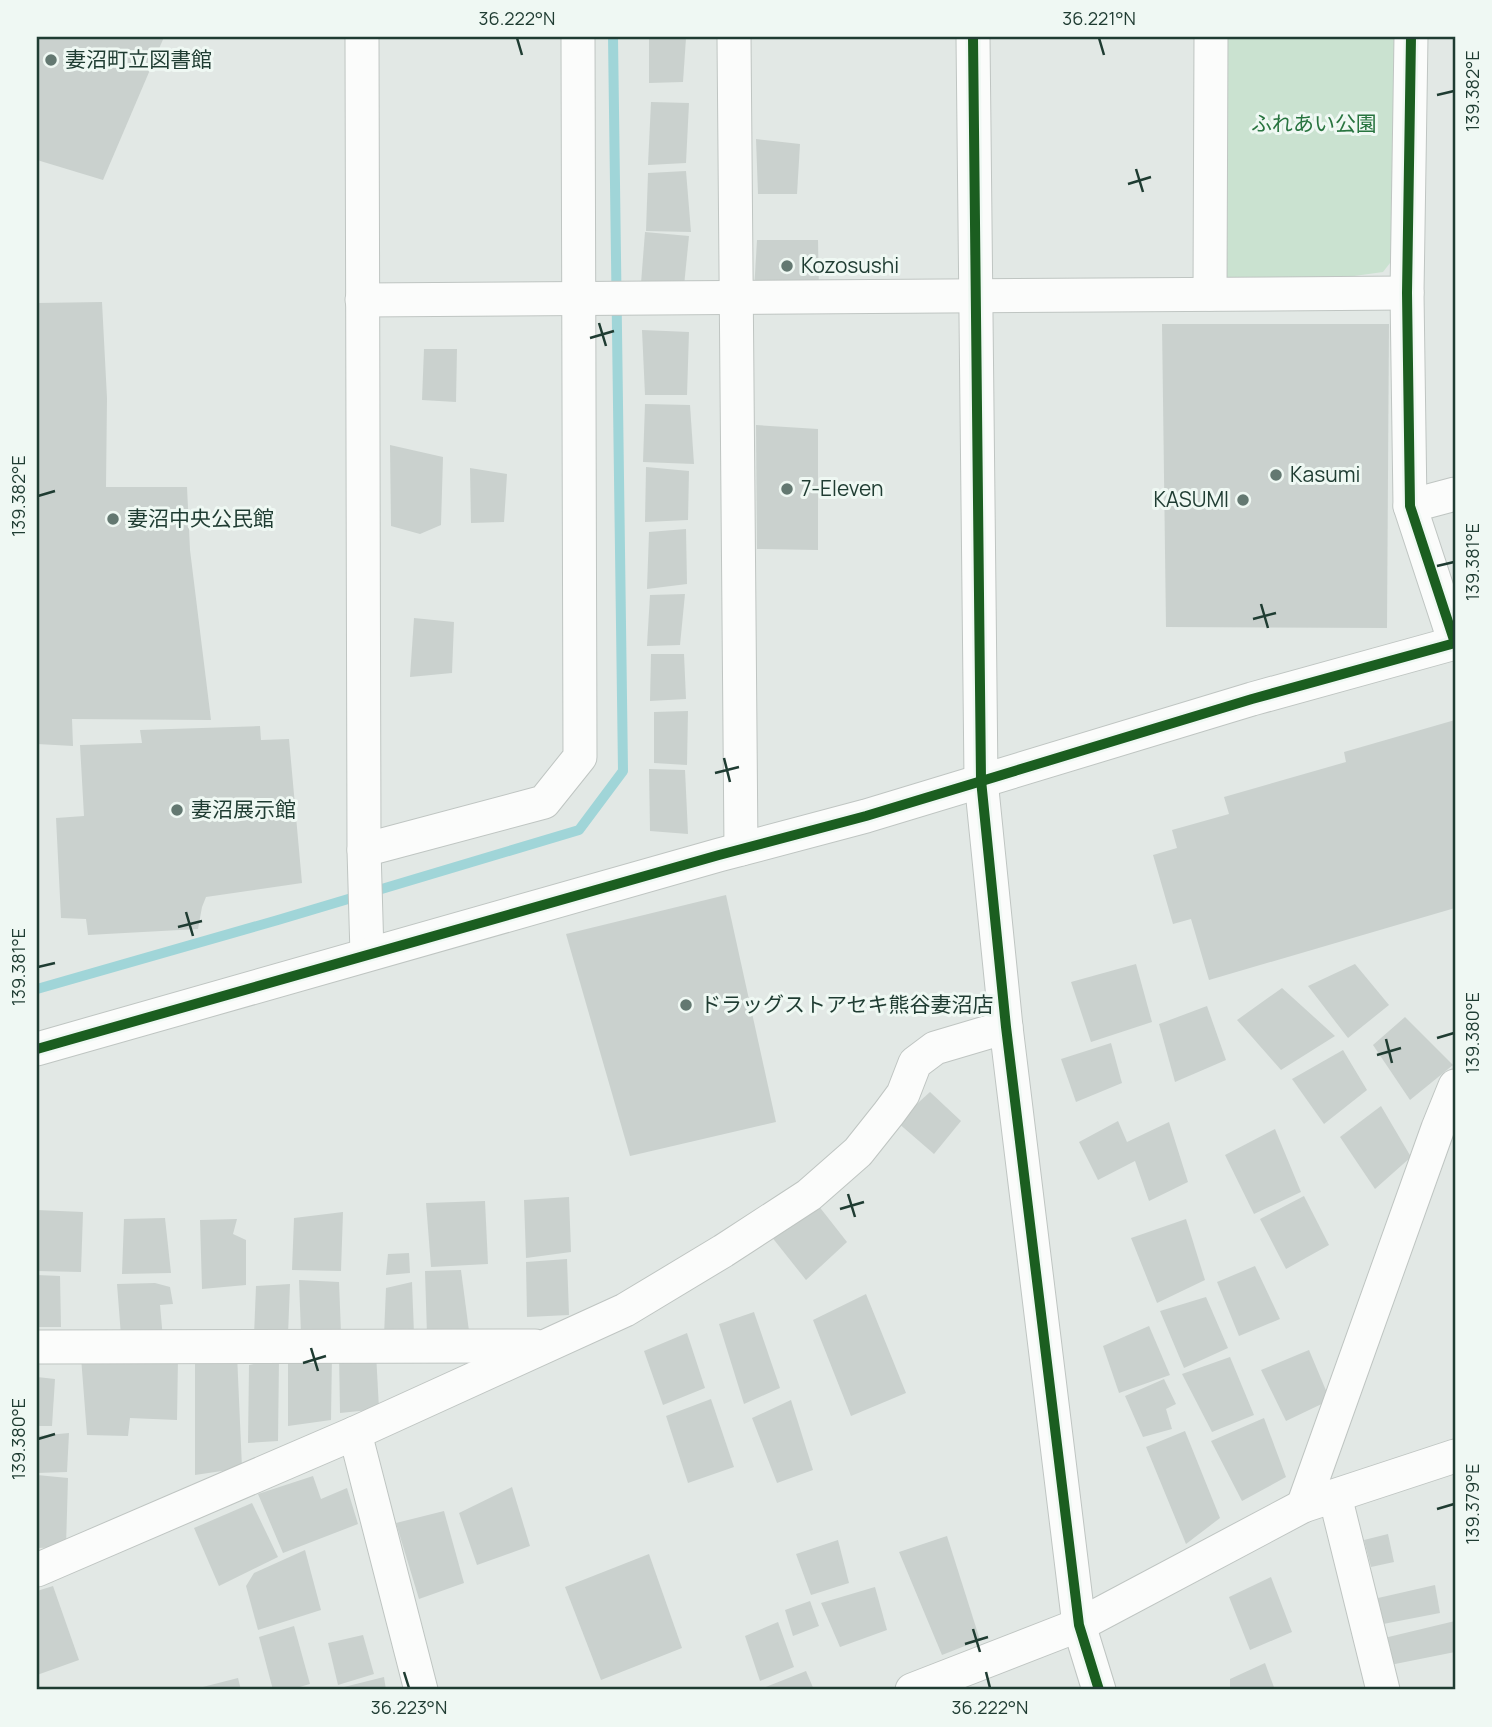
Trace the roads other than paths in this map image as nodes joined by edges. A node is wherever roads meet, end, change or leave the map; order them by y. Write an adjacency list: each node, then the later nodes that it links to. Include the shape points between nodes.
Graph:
1 (362, 37): 12 (street)
2 (578, 37): 11 (street)
3 (734, 37): 10 (street)
4 (973, 37): 9 (street)
5 (1211, 37): 8 (street)
6 (1411, 37): 7 (street)
7 (1406, 293): 8 (street); 14 (street)
8 (1210, 295): 9 (street)
9 (975, 296): 10 (street); 16 (street)
10 (736, 297): 11 (street); 17 (street)
11 (579, 298): 12 (street); 18 (street, via 580,757 544,802)
12 (362, 300): 18 (street)
13 (1455, 494): 14 (street)
14 (1410, 506): 15 (street)
15 (1455, 643): 16 (street)
16 (981, 780): 17 (street); 20 (street)
17 (741, 849): 19 (street)
18 (364, 850): 19 (street)
19 (367, 954): 21 (street)
20 (1006, 1027): 23 (street, via 935,1048 915,1063 890,1114 858,1152 809,1195 625,1310); 30 (street)
21 (37, 1049)
22 (1455, 1086): 28 (street)
23 (546, 1346): 24 (street); 25 (street)
24 (37, 1347)
25 (355, 1433): 29 (street); 31 (street)
26 (1455, 1456): 27 (street)
27 (1335, 1496): 28 (street); 34 (street)
28 (1303, 1506): 30 (street)
29 (37, 1570)
30 (1079, 1625): 32 (street); 33 (street)
31 (421, 1690)
32 (912, 1690)
33 (1099, 1690)
34 (1383, 1690)

